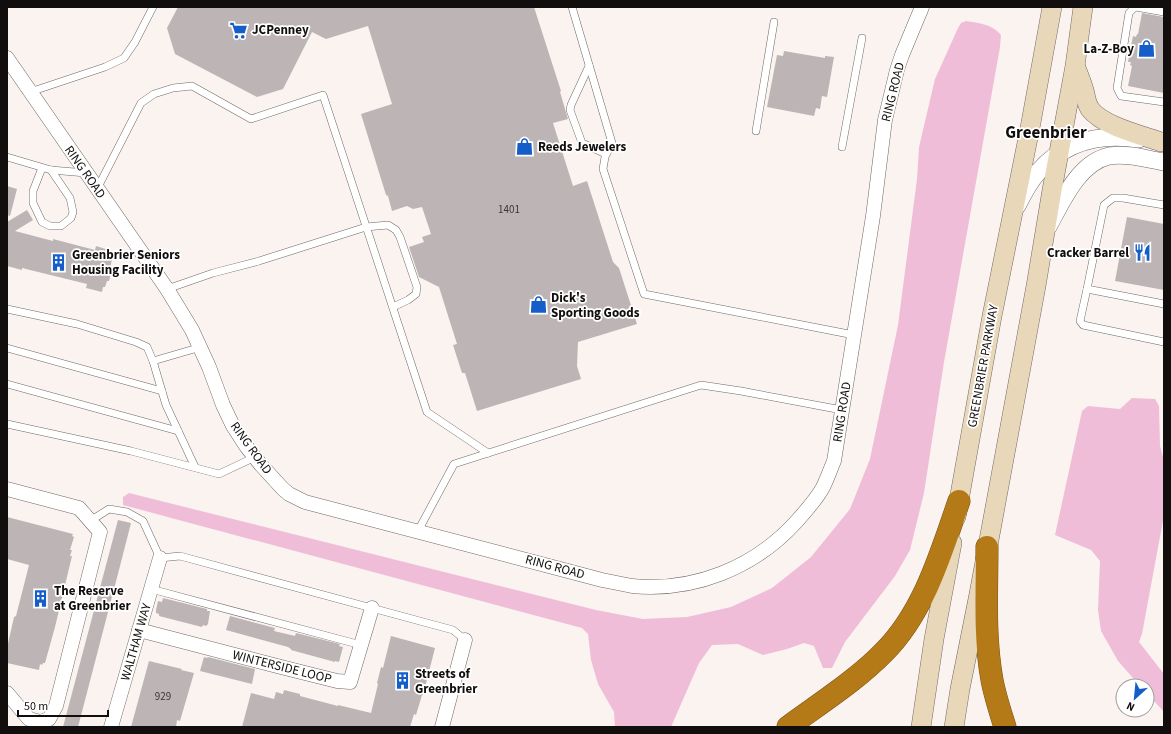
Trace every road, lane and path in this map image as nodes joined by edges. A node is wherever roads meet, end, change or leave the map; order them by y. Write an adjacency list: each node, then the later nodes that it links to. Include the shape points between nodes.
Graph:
1 (153, 7): 13 (lane, via 124,58 105,67)
2 (572, 7): 11 (lane)
3 (922, 7): 35 (street, RING ROAD, via 897,70 885,120 874,216)
4 (1052, 7): 27 (main road, GREENBRIER PARKWAY)
5 (1083, 7): 12 (main road)
6 (1136, 7): 7 (lane); 14 (lane, via 1130,14 1117,88 1122,96)
7 (1164, 12)
8 (774, 22): 15 (lane)
9 (862, 38): 17 (lane)
10 (7, 58): 13 (street, RING ROAD, via 14,73)
11 (589, 66): 19 (lane, via 612,143); 19 (lane, via 570,110 582,143)
12 (1075, 66): 16 (main road, via 1090,109 1118,127); 18 (main road)
13 (30, 92): 24 (street, RING ROAD)
14 (1164, 102)
15 (756, 131)
16 (1162, 142): 18 (street, via 1117,137 1098,138)
17 (842, 147)
18 (1060, 152): 27 (street, via 1038,172); 29 (main road)
19 (606, 154): 35 (lane, via 603,169 644,294)
20 (7, 157): 22 (lane)
21 (1164, 162): 29 (street, via 1129,156 1108,156 1092,164 1081,173 1070,188)
22 (42, 168): 23 (lane); 23 (lane, via 33,191 33,203 42,222 50,226 61,226 71,218 73,212 70,198)
23 (51, 170): 24 (lane)
24 (86, 174): 25 (street, RING ROAD)
25 (97, 189): 28 (lane, via 141,104 154,94 192,86 251,119 323,95); 30 (street, RING ROAD)
26 (1164, 205): 31 (lane, via 1113,198 1104,205)
27 (1013, 213): 49 (main road, GREENBRIER PARKWAY)
28 (366, 227): 30 (lane); 33 (lane); 33 (lane, via 388,225 396,230 417,287 416,294)
29 (1045, 231): 52 (main road)
30 (166, 289): 37 (street, RING ROAD)
31 (1086, 289): 32 (lane); 36 (lane, via 1080,321 1083,326)
32 (1164, 304)
33 (393, 307): 45 (lane, via 427,412)
34 (7, 309): 39 (lane, via 77,324 136,342 147,346)
35 (854, 335): 42 (street, RING ROAD)
36 (1164, 342)
37 (200, 347): 39 (lane); 46 (street, RING ROAD, via 233,426)
38 (7, 348): 41 (lane)
39 (153, 361): 41 (lane)
40 (7, 384): 44 (lane)
41 (162, 391): 44 (lane)
42 (842, 410): 45 (lane, via 701,385); 51 (street, RING ROAD, via 834,461 822,488 808,510 771,546 750,560 708,579 686,584 632,586)
43 (7, 424): 47 (lane)
44 (178, 431): 47 (lane)
45 (488, 453): 51 (lane, via 454,464)
46 (255, 457): 47 (lane, via 218,474); 51 (street, RING ROAD, via 283,489 305,502)
47 (195, 468)
48 (7, 490): 50 (street, via 79,508)
49 (959, 501): 62 (highway, via 934,573 910,619 896,639 857,676); 63 (main road, GREENBRIER PARKWAY)
50 (90, 521): 53 (lane, via 109,509 127,512 143,521); 59 (street, via 100,532 56,706 49,719 40,722 29,719)
51 (418, 532)
52 (987, 547): 64 (main road); 65 (highway, via 989,661 996,700)
53 (160, 558): 54 (street, WALTHAM WAY); 55 (lane, via 180,556)
54 (151, 589): 56 (street, WALTHAM WAY); 58 (lane)
55 (372, 608): 57 (lane, via 453,630); 58 (street, WINTERSIDE LOOP)
56 (139, 630): 58 (street, WINTERSIDE LOOP, via 288,669 350,682); 60 (street, WALTHAM WAY)
57 (465, 640): 61 (street)
58 (361, 645)
59 (7, 693)
60 (111, 727)
61 (442, 727)
62 (788, 727)
63 (920, 727)
64 (954, 727)
65 (1005, 727)

